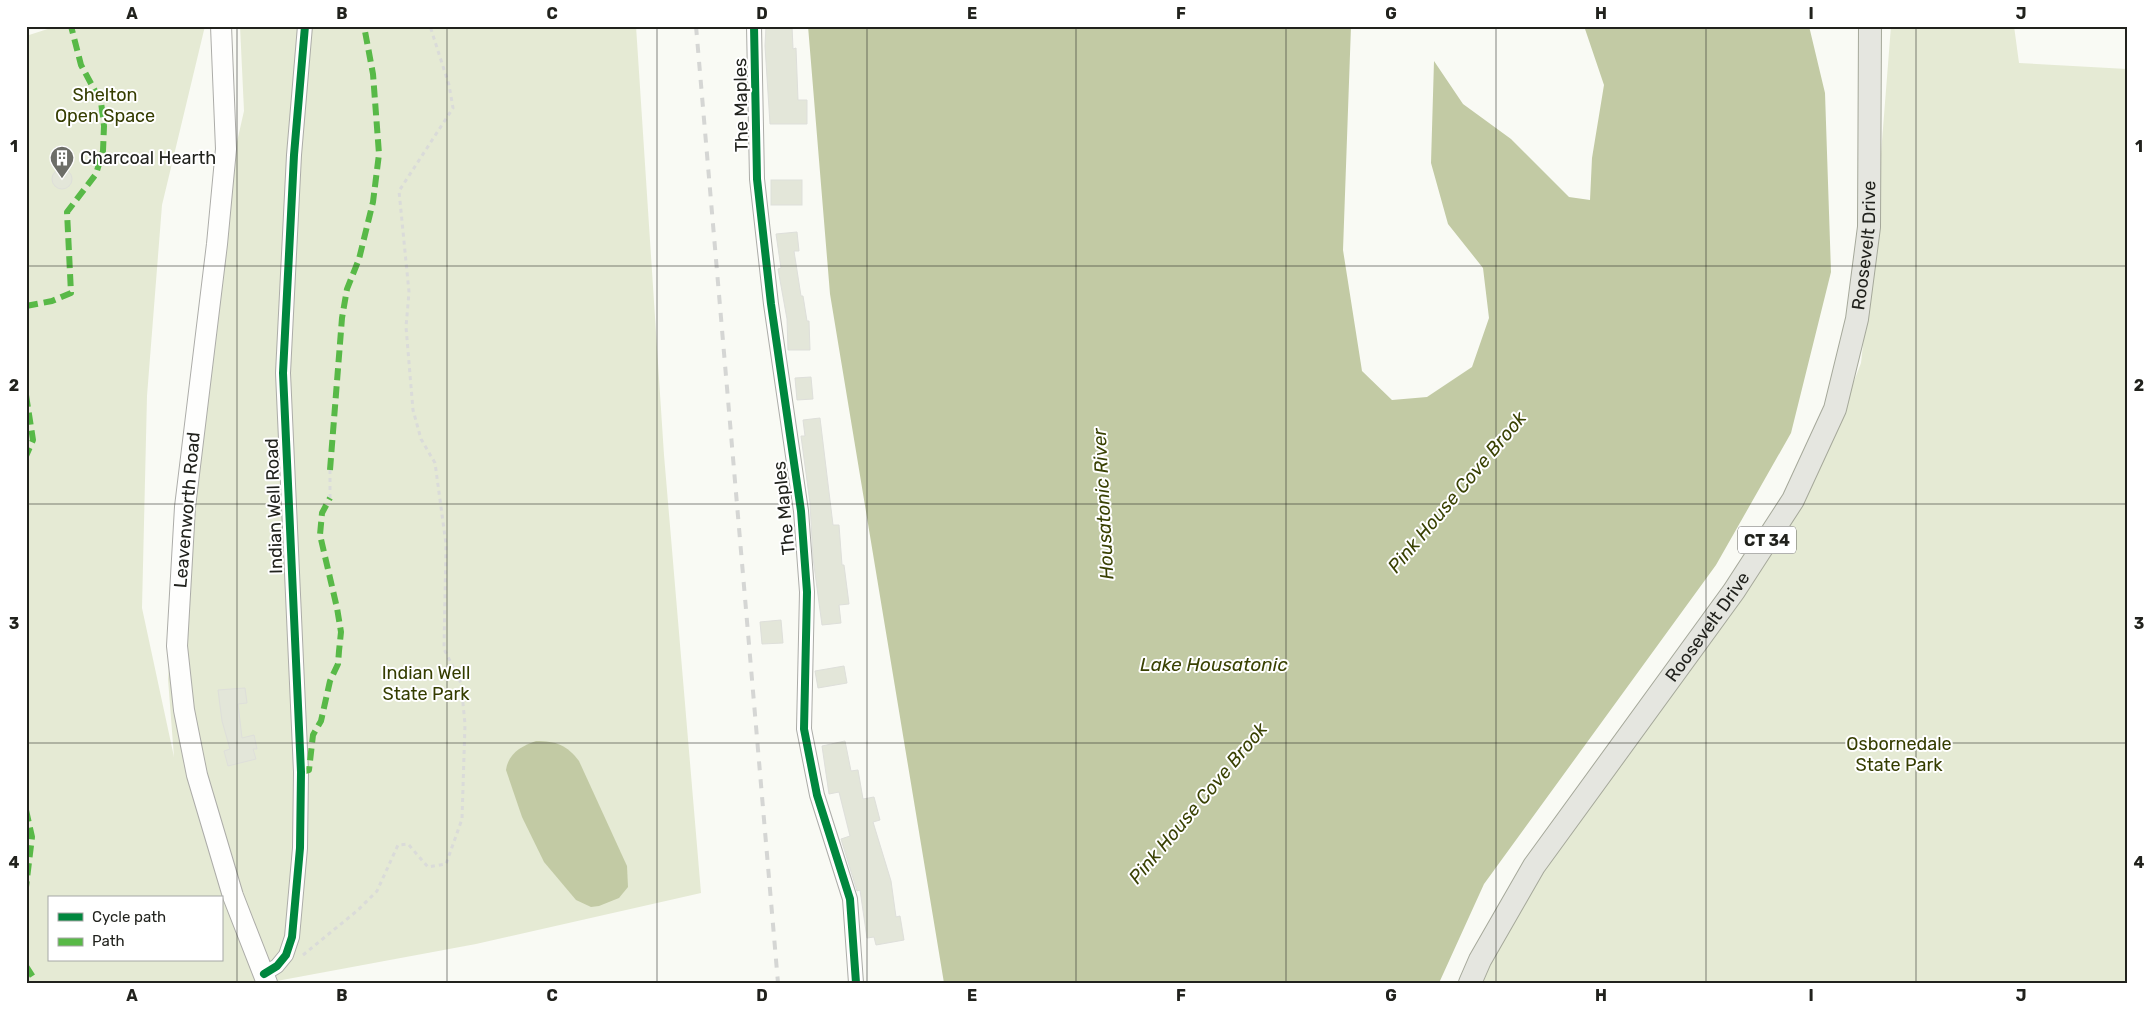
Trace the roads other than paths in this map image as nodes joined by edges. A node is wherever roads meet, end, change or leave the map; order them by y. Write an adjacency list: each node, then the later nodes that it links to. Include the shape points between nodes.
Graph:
1 (221, 26): 5 (main road, Leavenworth Road, via 226,149 184,507 177,646 184,710 197,775 233,896)
2 (305, 26): 5 (street, Indian Well Road, via 294,155 283,373 301,772 300,848 292,937 286,955)
3 (754, 26): 6 (street, The Maples, via 757,179 771,304 801,511 807,592 804,729 817,795 850,899)
4 (1870, 26): 7 (main road, Roosevelt Drive / CT 34, via 1869,227 1857,319 1835,409 1793,500 1734,591 1534,866)
5 (269, 974)
6 (856, 983)
7 (1470, 983)

